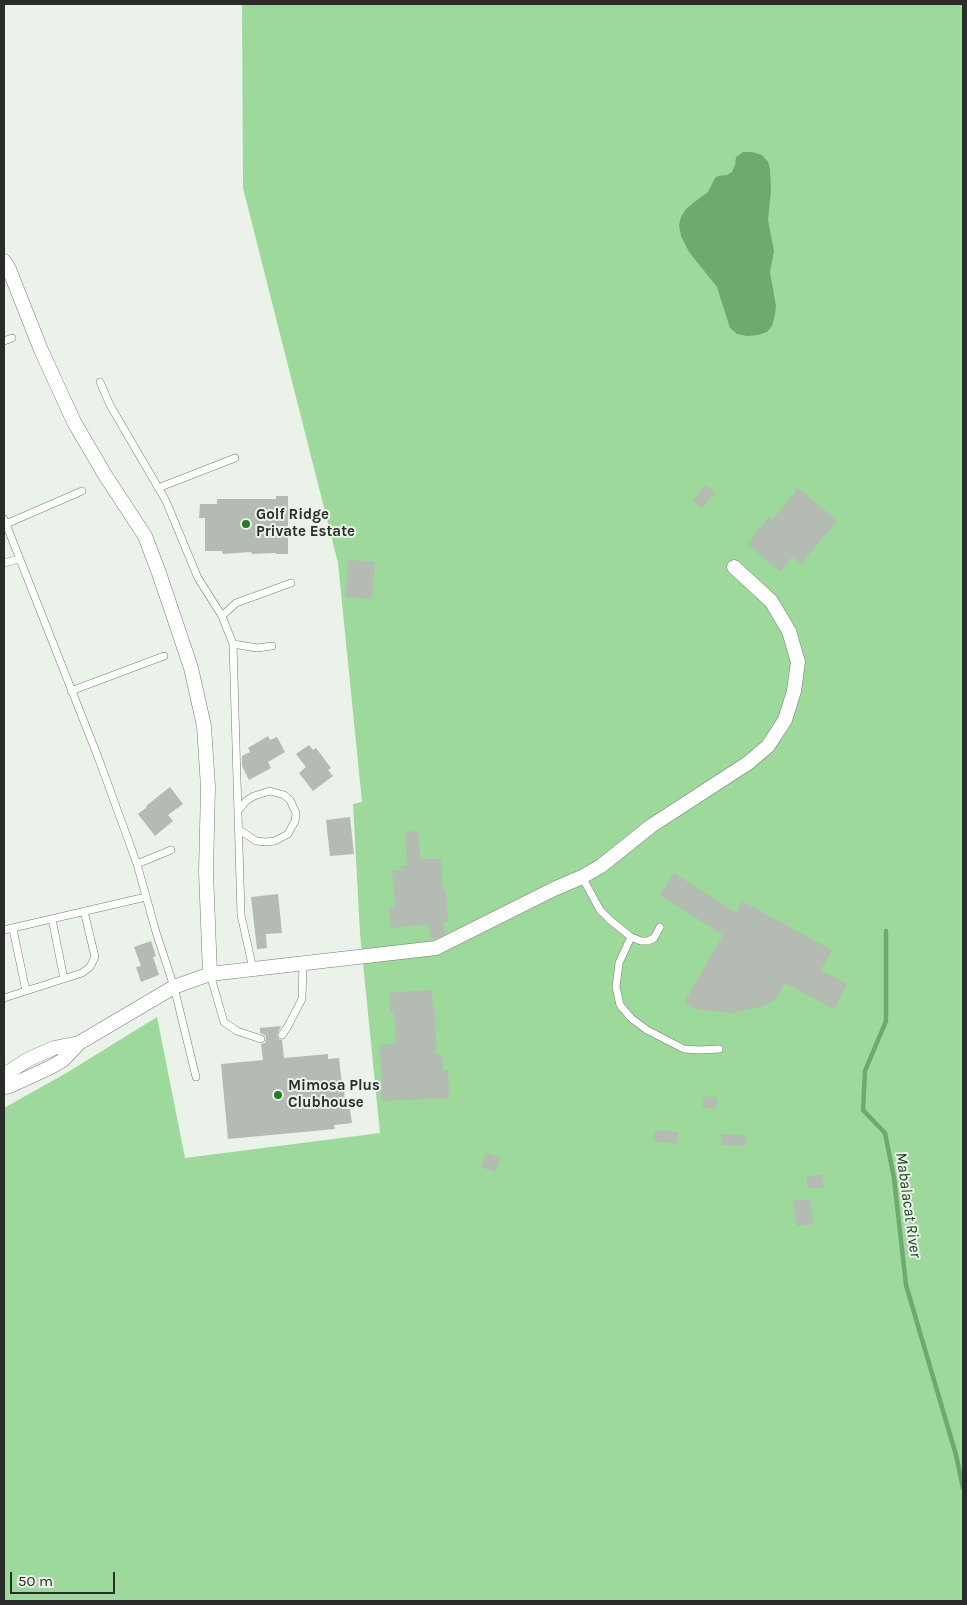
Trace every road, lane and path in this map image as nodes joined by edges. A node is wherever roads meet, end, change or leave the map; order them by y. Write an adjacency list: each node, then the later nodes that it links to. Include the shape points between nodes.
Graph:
1 (4, 261): 32 (street, via 74,422 145,536 191,668 204,726 208,786 206,872)
2 (12, 338): 3 (lane)
3 (4, 342)
4 (100, 382): 6 (lane)
5 (235, 458): 6 (lane)
6 (158, 488): 13 (lane, via 198,578)
7 (82, 491): 8 (lane)
8 (5, 522): 9 (lane)
9 (19, 559): 10 (lane); 17 (lane)
10 (4, 564)
11 (734, 567): 22 (street, via 771,601 789,631 798,662 785,720 768,746 748,762 651,826)
12 (291, 583): 13 (lane, via 236,603)
13 (222, 616): 14 (lane)
14 (233, 644): 15 (lane, via 257,648); 18 (lane)
15 (272, 646)
16 (164, 656): 17 (lane)
17 (71, 691): 21 (lane)
18 (238, 811): 19 (lane); 19 (lane, via 254,796 270,791 290,800 296,813 288,834 275,841 256,841)
19 (238, 829): 31 (lane, via 241,915)
20 (171, 850): 21 (lane)
21 (137, 864): 23 (lane)
22 (582, 877): 29 (lane, via 600,910); 30 (street, via 436,948)
23 (146, 897): 24 (lane); 34 (lane)
24 (84, 911): 25 (lane); 33 (lane, via 95,957 82,973)
25 (52, 919): 27 (lane); 33 (lane)
26 (660, 927): 29 (lane, via 654,938 648,941)
27 (13, 929): 28 (lane); 35 (lane)
28 (4, 930)
29 (631, 937): 40 (lane, via 619,963 616,987 620,1005 648,1030 684,1048)
30 (303, 963): 31 (street); 37 (lane, via 302,999)
31 (253, 969): 32 (street)
32 (210, 974): 34 (street); 38 (lane, via 224,1022 237,1031)
33 (64, 979): 35 (lane)
34 (174, 987): 39 (street); 42 (lane)
35 (26, 991): 36 (lane)
36 (4, 998)
37 (282, 1035)
38 (261, 1039)
39 (79, 1043): 41 (street, via 54,1048); 43 (street, via 63,1060 19,1083)
40 (719, 1049)
41 (4, 1075)
42 (196, 1077)
43 (4, 1087)

